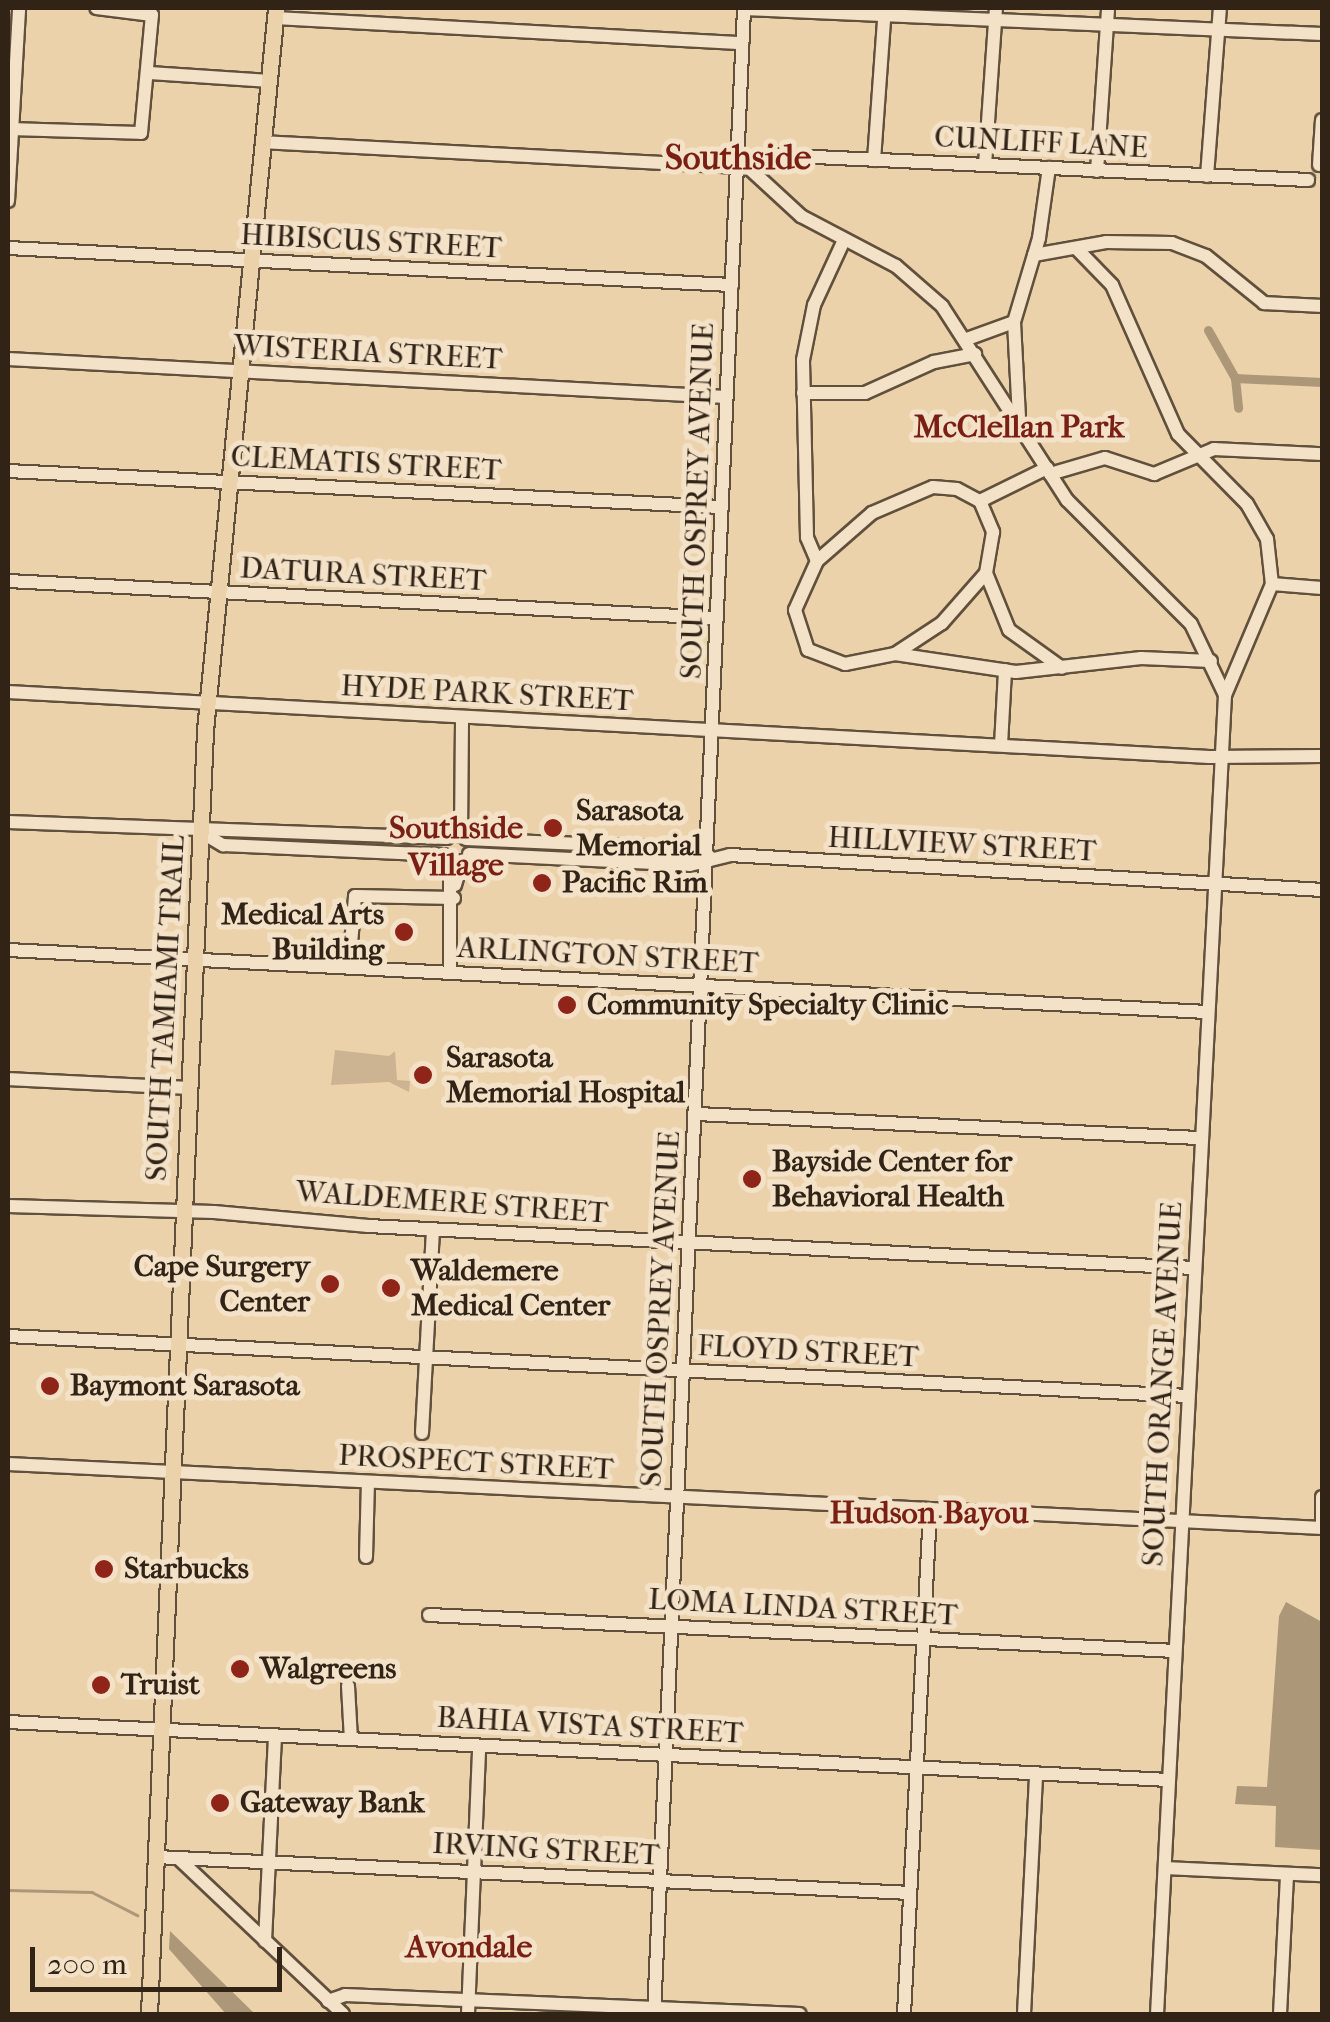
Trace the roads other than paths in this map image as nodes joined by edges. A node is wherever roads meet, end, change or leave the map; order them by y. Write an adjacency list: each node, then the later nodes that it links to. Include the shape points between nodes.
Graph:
1 (18, 8): 17 (street)
2 (96, 8): 3 (street)
3 (105, 8): 14 (street, via 151,12)
4 (744, 8): 7 (street); 13 (street, SOUTH OSPREY AVENUE)
5 (1108, 8): 10 (street)
6 (1220, 8): 11 (street)
7 (884, 11): 9 (street); 20 (street)
8 (275, 13): 13 (street); 15 (main road, SOUTH TAMIAMI TRAIL)
9 (995, 14): 10 (street); 22 (street)
10 (1107, 24): 11 (street); 25 (street)
11 (1218, 29): 12 (street); 26 (street)
12 (1322, 34)
13 (742, 43): 21 (street, SOUTH OSPREY AVENUE)
14 (148, 72): 15 (street); 17 (street, via 135,135)
15 (268, 80): 18 (main road, SOUTH TAMIAMI TRAIL)
16 (1322, 120): 23 (street)
17 (10, 129): 28 (street)
18 (262, 142): 21 (street); 33 (main road, SOUTH TAMIAMI TRAIL)
19 (772, 156): 20 (street, CUNLIFF LANE)
20 (874, 160): 22 (street, CUNLIFF LANE)
21 (738, 163): 29 (street, via 801,216); 34 (street, SOUTH OSPREY AVENUE)
22 (985, 165): 24 (street, CUNLIFF LANE)
23 (1319, 165)
24 (1049, 168): 25 (street, CUNLIFF LANE); 32 (street)
25 (1097, 171): 26 (street, CUNLIFF LANE)
26 (1208, 176): 27 (street, CUNLIFF LANE)
27 (1308, 180)
28 (8, 201)
29 (844, 240): 37 (street, via 911,277); 41 (street, via 810,320)
30 (8, 248): 33 (street, HIBISCUS STREET)
31 (1076, 248): 32 (street); 35 (street, via 1129,240 1172,243 1206,256 1264,303); 44 (street, via 1112,284 1176,429)
32 (1034, 255): 36 (street)
33 (250, 260): 34 (street, HIBISCUS STREET); 40 (main road, SOUTH TAMIAMI TRAIL)
34 (732, 285): 42 (street, SOUTH OSPREY AVENUE)
35 (1322, 306)
36 (1014, 322): 37 (street); 43 (street)
37 (967, 339): 38 (street)
38 (976, 354): 41 (street, via 934,362 865,393); 43 (street)
39 (8, 359): 40 (street, WISTERIA STREET)
40 (240, 371): 42 (street, WISTERIA STREET); 48 (main road, SOUTH TAMIAMI TRAIL)
41 (804, 393): 51 (street, via 807,536)
42 (726, 397): 50 (street, SOUTH OSPREY AVENUE)
43 (1020, 424): 47 (street)
44 (1194, 452): 45 (street); 47 (street, via 1154,474 1105,458); 54 (street, via 1259,521 1272,556)
45 (1322, 454)
46 (8, 471): 48 (street, CLEMATIS STREET)
47 (1049, 471): 49 (street); 59 (street, via 1098,536 1183,614)
48 (228, 482): 50 (street, CLEMATIS STREET); 56 (main road, SOUTH TAMIAMI TRAIL)
49 (980, 501): 51 (street, via 951,488 914,493 856,523); 52 (street, via 993,532)
50 (722, 507): 57 (street, SOUTH OSPREY AVENUE)
51 (817, 560): 58 (street, via 795,610 808,650 845,664)
52 (986, 572): 58 (street, via 942,623); 60 (street, via 1009,630)
53 (8, 581): 56 (street, DATURA STREET)
54 (1272, 584): 55 (street); 63 (street)
55 (1322, 588)
56 (217, 592): 57 (street, DATURA STREET); 64 (main road, SOUTH TAMIAMI TRAIL)
57 (717, 618): 66 (street, SOUTH OSPREY AVENUE)
58 (895, 654): 61 (street)
59 (1210, 661): 60 (street, via 1141,658); 63 (street)
60 (1064, 669): 61 (street)
61 (1005, 670): 67 (street)
62 (8, 692): 64 (street, HYDE PARK STREET)
63 (1225, 694): 68 (street, SOUTH ORANGE AVENUE)
64 (207, 703): 65 (street, HYDE PARK STREET); 71 (main road, SOUTH TAMIAMI TRAIL)
65 (462, 718): 66 (street, HYDE PARK STREET); 72 (street)
66 (716, 731): 67 (street, HYDE PARK STREET); 73 (street, SOUTH OSPREY AVENUE)
67 (1000, 745): 68 (street, HYDE PARK STREET)
68 (1219, 755): 69 (street, HYDE PARK STREET); 75 (street, SOUTH ORANGE AVENUE)
69 (1322, 756)
70 (8, 822): 71 (street, HILLVIEW STREET)
71 (202, 832): 72 (street, HILLVIEW STREET, via 221,827); 74 (street, HILLVIEW STREET, via 223,845); 79 (main road, SOUTH TAMIAMI TRAIL)
72 (456, 837): 73 (street, HILLVIEW STREET, via 691,849); 74 (street); 74 (street)
73 (709, 856): 74 (street, HILLVIEW STREET, via 690,865); 75 (street, HILLVIEW STREET); 82 (street, SOUTH OSPREY AVENUE)
74 (456, 858): 77 (street)
75 (1212, 884): 76 (street, HILLVIEW STREET); 83 (street, SOUTH ORANGE AVENUE)
76 (1322, 890)
77 (454, 893): 80 (street, via 353,899); 81 (street)
78 (8, 950): 79 (street, ARLINGTON STREET)
79 (195, 960): 80 (street, ARLINGTON STREET); 85 (main road, SOUTH TAMIAMI TRAIL)
80 (349, 968): 81 (street, ARLINGTON STREET)
81 (450, 973): 82 (street, ARLINGTON STREET)
82 (702, 986): 83 (street, ARLINGTON STREET); 86 (street, SOUTH OSPREY AVENUE)
83 (1206, 1012): 87 (street, SOUTH ORANGE AVENUE)
84 (8, 1078): 85 (street)
85 (189, 1088): 89 (main road, SOUTH TAMIAMI TRAIL)
86 (697, 1114): 87 (street); 91 (street, SOUTH OSPREY AVENUE)
87 (1200, 1138): 92 (street, SOUTH ORANGE AVENUE)
88 (8, 1206): 89 (street, WALDEMERE STREET)
89 (184, 1216): 90 (street, WALDEMERE STREET, via 252,1214); 94 (main road, SOUTH TAMIAMI TRAIL)
90 (433, 1230): 91 (street, WALDEMERE STREET); 95 (street)
91 (690, 1242): 92 (street, WALDEMERE STREET); 96 (street, SOUTH OSPREY AVENUE)
92 (1193, 1268): 97 (street, SOUTH ORANGE AVENUE)
93 (8, 1336): 94 (street, FLOYD STREET)
94 (178, 1346): 95 (street, FLOYD STREET); 100 (main road, SOUTH TAMIAMI TRAIL)
95 (426, 1357): 96 (street, FLOYD STREET); 98 (street)
96 (682, 1370): 97 (street, FLOYD STREET); 102 (street, SOUTH OSPREY AVENUE)
97 (1187, 1396): 105 (street, SOUTH ORANGE AVENUE)
98 (422, 1433)
99 (8, 1464): 100 (street, PROSPECT STREET)
100 (173, 1475): 101 (street, PROSPECT STREET); 114 (main road, SOUTH TAMIAMI TRAIL)
101 (368, 1483): 102 (street, PROSPECT STREET); 107 (street)
102 (676, 1498): 104 (street, PROSPECT STREET); 109 (street, SOUTH OSPREY AVENUE)
103 (1322, 1498): 106 (street)
104 (930, 1512): 105 (street, PROSPECT STREET); 110 (street)
105 (1181, 1522): 106 (street, PROSPECT STREET); 111 (street, SOUTH ORANGE AVENUE)
106 (1322, 1528)
107 (366, 1557)
108 (429, 1615): 109 (street, LOMA LINDA STREET)
109 (670, 1626): 110 (street, LOMA LINDA STREET); 118 (street, SOUTH OSPREY AVENUE)
110 (922, 1639): 111 (street, LOMA LINDA STREET); 119 (street)
111 (1175, 1650): 121 (street, SOUTH ORANGE AVENUE)
112 (348, 1686): 116 (street)
113 (8, 1722): 114 (street, BAHIA VISTA STREET)
114 (162, 1732): 115 (street, BAHIA VISTA STREET); 122 (main road, SOUTH TAMIAMI TRAIL)
115 (275, 1736): 116 (street, BAHIA VISTA STREET); 124 (street)
116 (350, 1739): 117 (street, BAHIA VISTA STREET)
117 (479, 1746): 118 (street, BAHIA VISTA STREET); 126 (street)
118 (664, 1755): 119 (street, BAHIA VISTA STREET); 129 (street, SOUTH OSPREY AVENUE)
119 (916, 1767): 120 (street, BAHIA VISTA STREET); 130 (street)
120 (1036, 1773): 121 (street, BAHIA VISTA STREET); 139 (street)
121 (1169, 1780): 125 (street, SOUTH ORANGE AVENUE)
122 (156, 1857): 123 (street, IRVING STREET); 135 (main road, SOUTH TAMIAMI TRAIL)
123 (178, 1858): 124 (street, IRVING STREET); 131 (street)
124 (271, 1862): 126 (street, IRVING STREET); 131 (street)
125 (1164, 1868): 127 (street); 140 (street, SOUTH ORANGE AVENUE)
126 (474, 1872): 129 (street, IRVING STREET); 133 (street)
127 (1287, 1874): 128 (street); 141 (street)
128 (1322, 1876)
129 (659, 1881): 130 (street, IRVING STREET); 134 (street, SOUTH OSPREY AVENUE)
130 (910, 1893): 138 (street)
131 (265, 1941): 132 (street)
132 (328, 2000): 133 (street, via 345,1995); 136 (street)
133 (468, 2008): 134 (street)
134 (654, 2011): 137 (street)
135 (149, 2014)
136 (343, 2014)
137 (800, 2014)
138 (904, 2014)
139 (1024, 2014)
140 (1157, 2014)
141 (1280, 2014)

